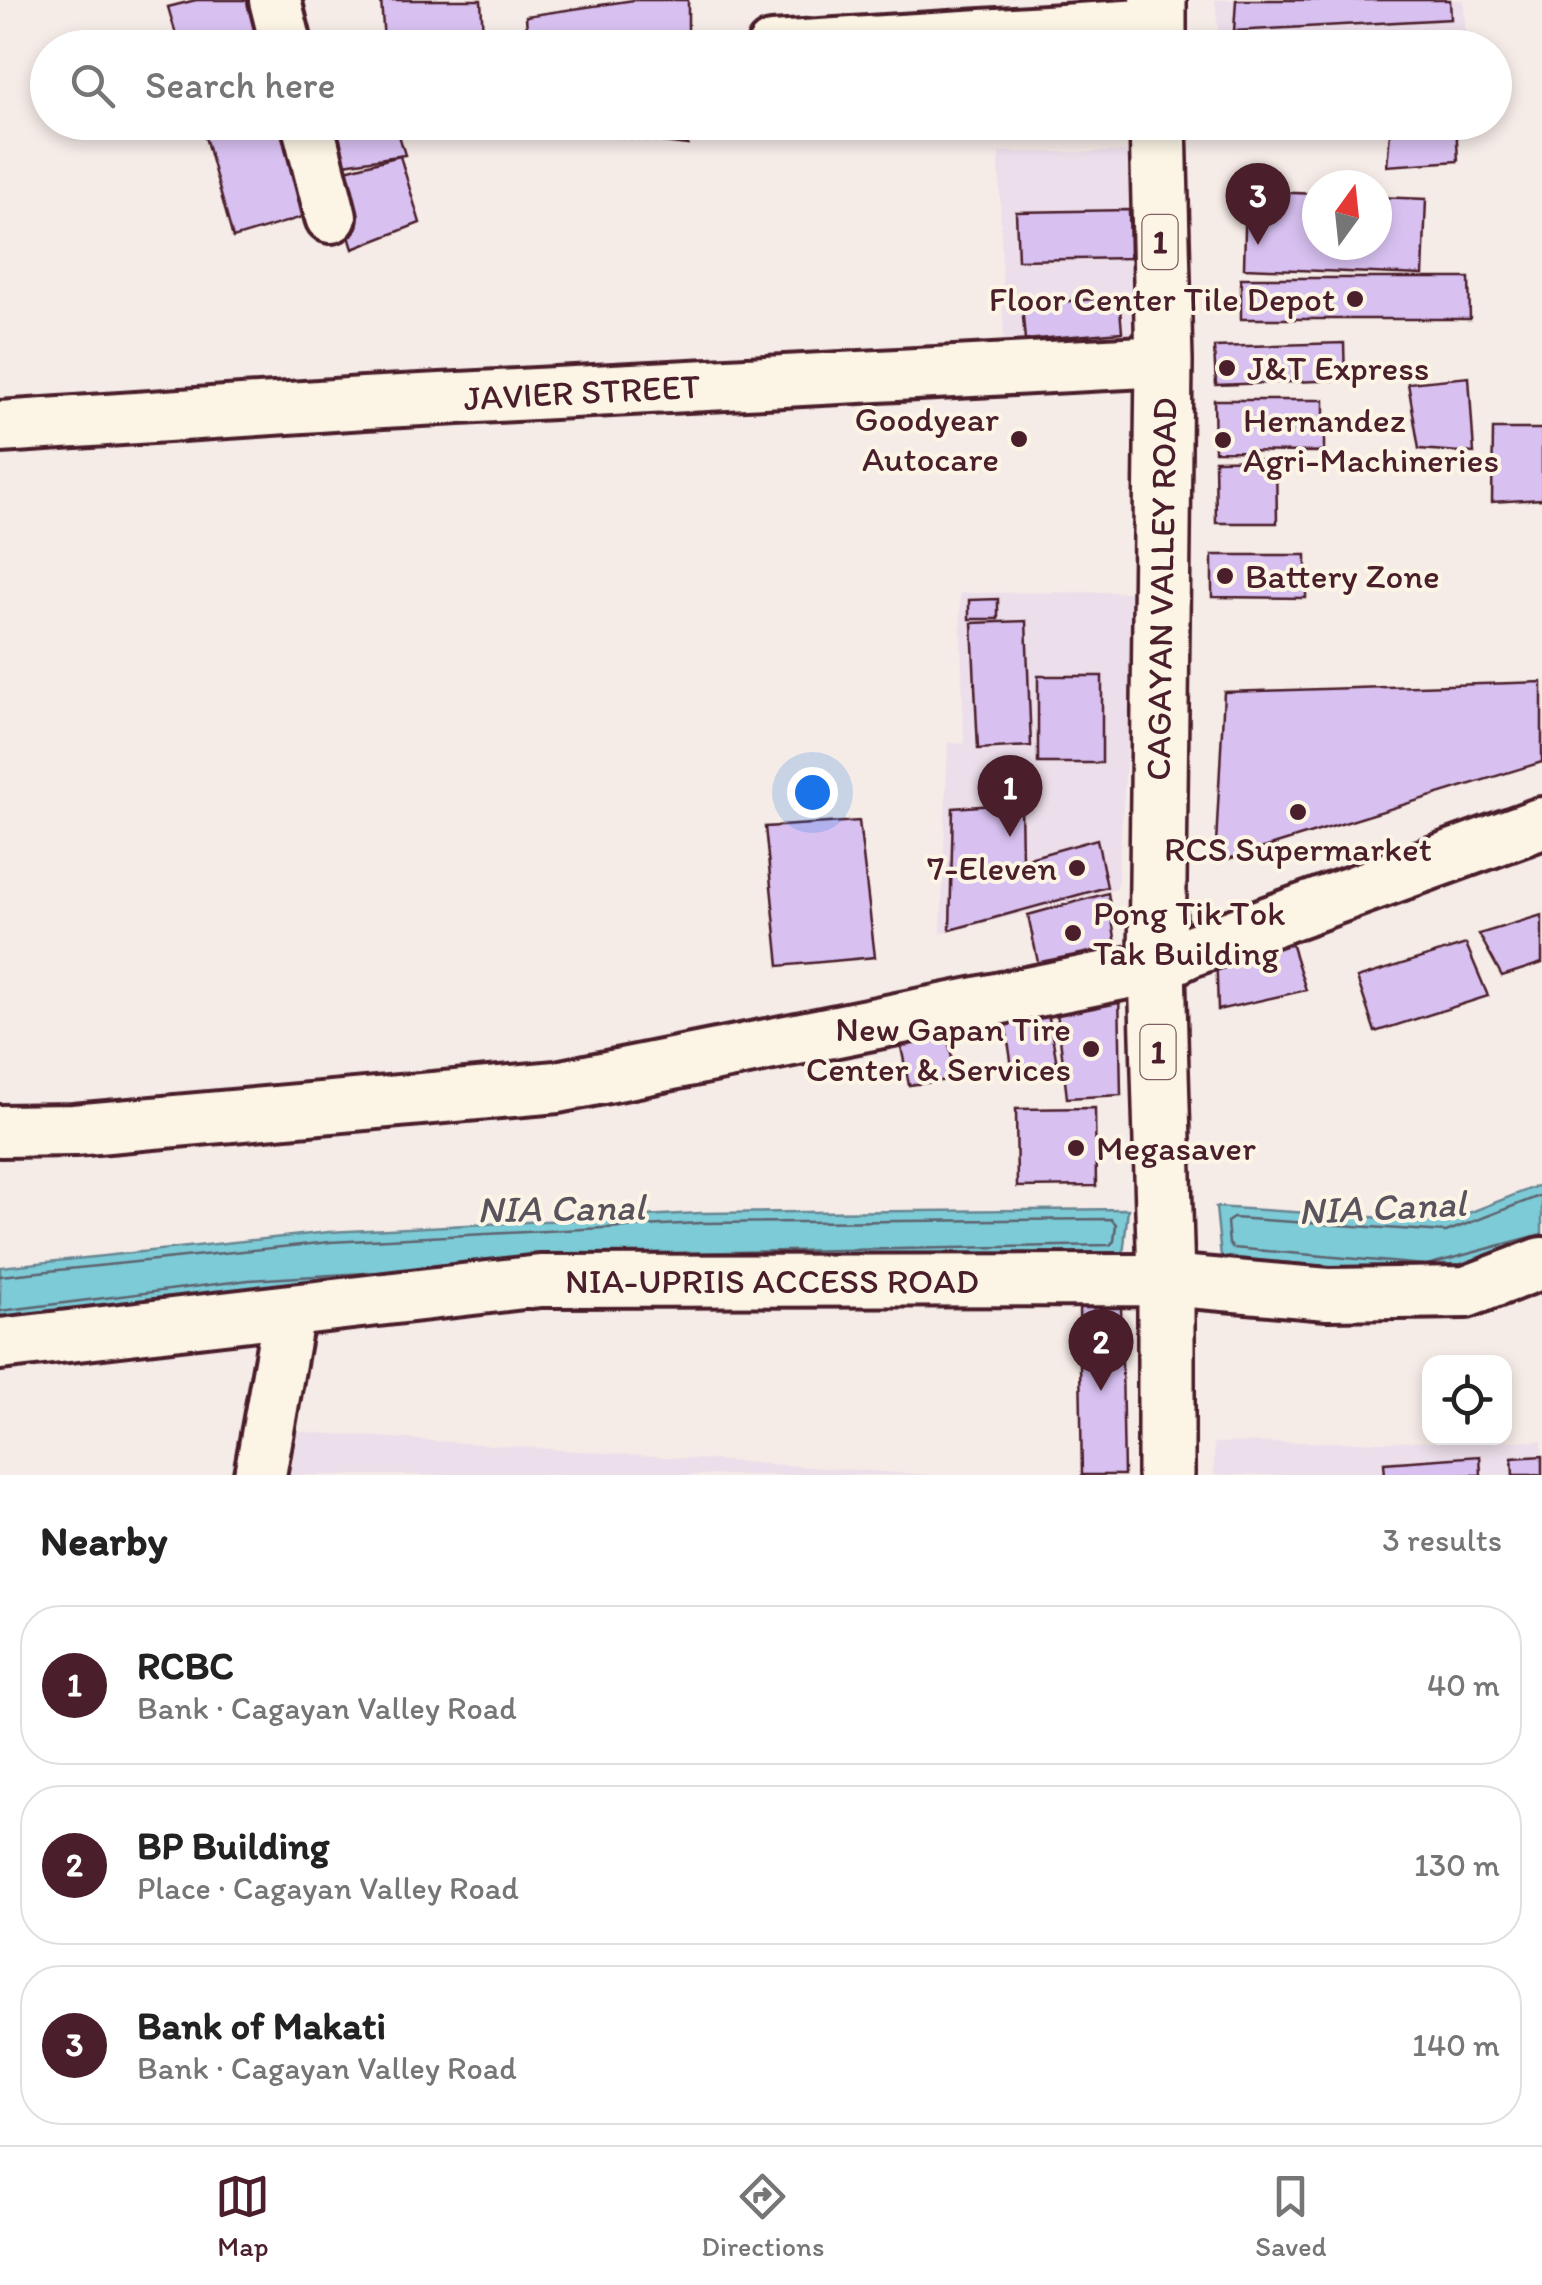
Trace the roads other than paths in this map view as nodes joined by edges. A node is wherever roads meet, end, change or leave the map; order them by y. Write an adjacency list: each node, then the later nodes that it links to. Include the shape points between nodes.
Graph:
1 (275, 0): 3 (street)
2 (1170, 24): 4 (street)
3 (283, 30)
4 (1070, 30)
5 (312, 140): 8 (street)
6 (1158, 140): 9 (highway, CAGAYAN VALLEY ROAD / 1)
7 (1187, 140): 12 (highway, CAGAYAN VALLEY ROAD / 1, via 1191,628)
8 (331, 217)
9 (1164, 361): 10 (street, JAVIER STREET); 12 (highway, CAGAYAN VALLEY ROAD / 1)
10 (0, 428)
11 (1542, 823): 12 (street)
12 (1173, 959): 13 (street, via 557,1087 74,1130); 15 (highway, CAGAYAN VALLEY ROAD / 1, via 1185,1052)
13 (0, 1130)
14 (1542, 1264): 15 (street, NIA-UPRIIS ACCESS ROAD, via 1466,1292 1328,1294)
15 (1177, 1281): 16 (street, NIA-UPRIIS ACCESS ROAD, via 540,1281); 19 (highway, CAGAYAN VALLEY ROAD / 1); 20 (highway, CAGAYAN VALLEY ROAD / 1)
16 (289, 1312): 17 (street, NIA-UPRIIS ACCESS ROAD); 18 (street)
17 (0, 1344)
18 (260, 1475)
19 (1166, 1475)
20 (1191, 1475)

